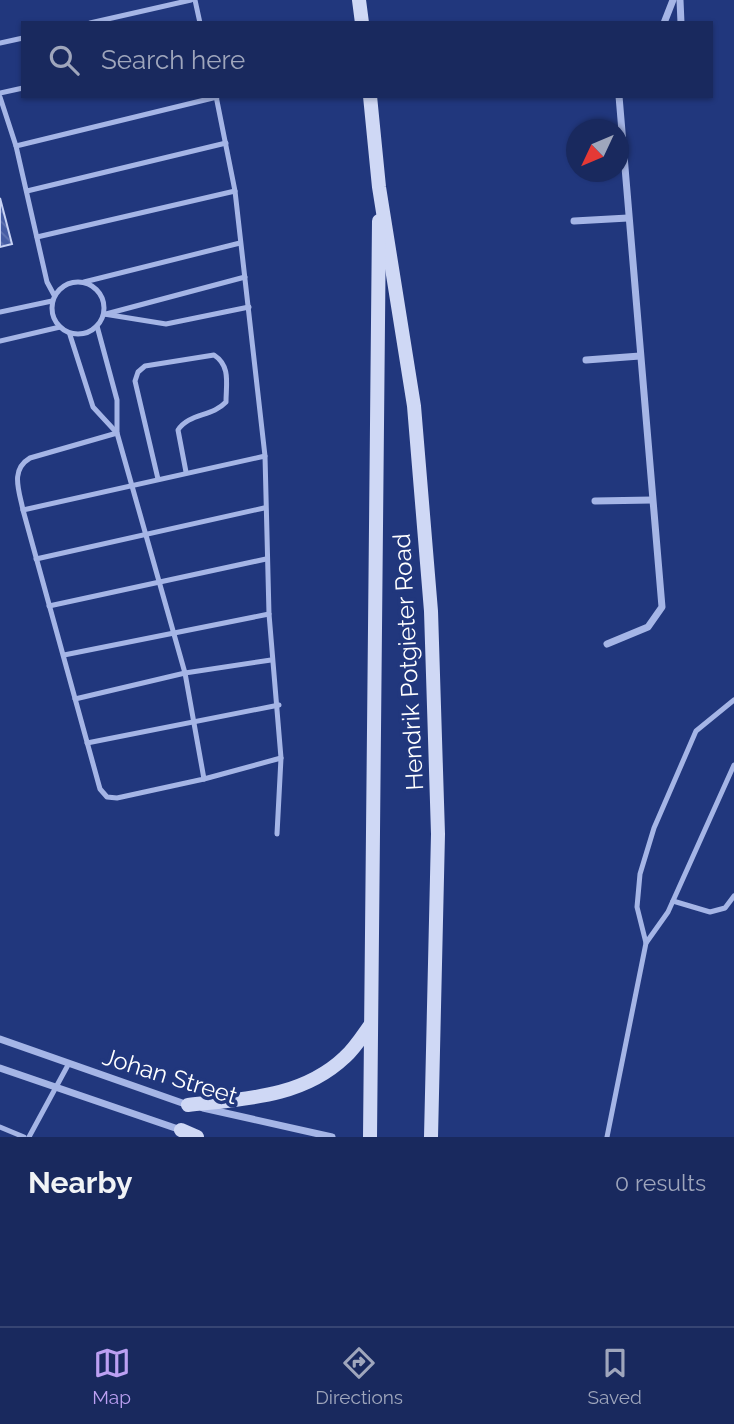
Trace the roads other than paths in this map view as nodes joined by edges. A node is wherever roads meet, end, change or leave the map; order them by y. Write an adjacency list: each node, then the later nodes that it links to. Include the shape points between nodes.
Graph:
1 (193, 0): 5 (lane); 6 (lane)
2 (359, 0): 7 (main road)
3 (673, 0): 8 (street)
4 (680, 0): 9 (street)
5 (99, 21)
6 (199, 21)
7 (362, 21)
8 (665, 21)
9 (681, 21)
10 (21, 38): 11 (lane)
11 (0, 43)
12 (21, 89): 13 (lane)
13 (0, 95): 19 (lane)
14 (213, 98): 19 (lane)
15 (217, 98): 18 (lane)
16 (370, 98): 20 (main road, Hendrik Potgieter Road)
17 (619, 98): 23 (street)
18 (226, 144): 21 (lane); 22 (lane)
19 (16, 146): 21 (lane)
20 (380, 187): 71 (main road, Hendrik Potgieter Road); 84 (main road, Hendrik Potgieter Road, via 414,406 431,611 438,834)
21 (27, 191): 25 (lane)
22 (235, 191): 25 (lane); 26 (lane)
23 (628, 218): 24 (street); 37 (street)
24 (574, 221)
25 (37, 237): 29 (lane)
26 (240, 243): 27 (lane); 28 (lane)
27 (245, 277): 30 (lane); 32 (lane)
28 (84, 282): 29 (lane, via 70,282); 32 (lane, via 103,300)
29 (53, 298): 31 (lane); 34 (lane, via 52,315)
30 (249, 307): 32 (lane, via 166,324); 40 (lane)
31 (0, 312)
32 (104, 314): 33 (lane)
33 (97, 326): 35 (lane); 39 (lane, via 117,400)
34 (60, 327): 35 (lane); 36 (lane)
35 (70, 335): 39 (lane, via 93,407)
36 (0, 341)
37 (640, 356): 38 (street); 44 (street)
38 (586, 360)
39 (117, 433): 43 (lane); 47 (lane, via 21,463 16,473)
40 (264, 456): 41 (lane); 46 (lane)
41 (186, 472): 42 (lane); 42 (lane, via 178,430 189,419 215,411 226,402 226,370 214,355 145,366 138,372 135,381)
42 (158, 479): 43 (lane)
43 (131, 484): 47 (lane); 48 (lane)
44 (652, 500): 45 (street); 55 (street, via 660,614 648,627)
45 (595, 501)
46 (264, 508): 48 (lane); 50 (lane)
47 (23, 510): 49 (lane)
48 (146, 534): 49 (lane); 51 (lane)
49 (36, 559): 52 (lane)
50 (266, 559): 51 (lane); 53 (lane)
51 (159, 580): 52 (lane); 54 (lane)
52 (49, 606): 56 (lane)
53 (269, 614): 54 (lane); 57 (lane)
54 (174, 632): 56 (lane); 58 (lane)
55 (607, 644)
56 (64, 655): 59 (lane)
57 (271, 660): 58 (lane); 61 (lane)
58 (185, 673): 59 (lane); 62 (lane)
59 (75, 699): 63 (lane)
60 (734, 700): 70 (lane, via 696,731 654,828 640,874 637,907)
61 (279, 705): 62 (lane); 64 (lane)
62 (196, 720): 63 (lane); 66 (lane)
63 (87, 743): 66 (lane, via 100,789 107,797)
64 (281, 758): 66 (lane); 67 (lane)
65 (734, 765): 69 (lane)
66 (204, 779)
67 (277, 834)
68 (734, 896): 69 (lane, via 725,908 710,912)
69 (673, 901): 70 (lane)
70 (646, 943): 85 (lane)
71 (371, 1024): 76 (main road, via 346,1057 298,1087 264,1097); 83 (main road, Hendrik Potgieter Road)
72 (0, 1039): 73 (street, Johan Street)
73 (68, 1065): 75 (lane); 76 (street, Johan Street)
74 (0, 1068): 75 (street, Johan Street)
75 (56, 1088): 78 (street, Johan Street); 79 (lane)
76 (188, 1105): 82 (street, Johan Street)
77 (0, 1127): 79 (lane)
78 (181, 1130): 80 (main road); 81 (street, Johan Street)
79 (27, 1137)
80 (197, 1137)
81 (208, 1137)
82 (332, 1137)
83 (370, 1137)
84 (431, 1137)
85 (607, 1137)

